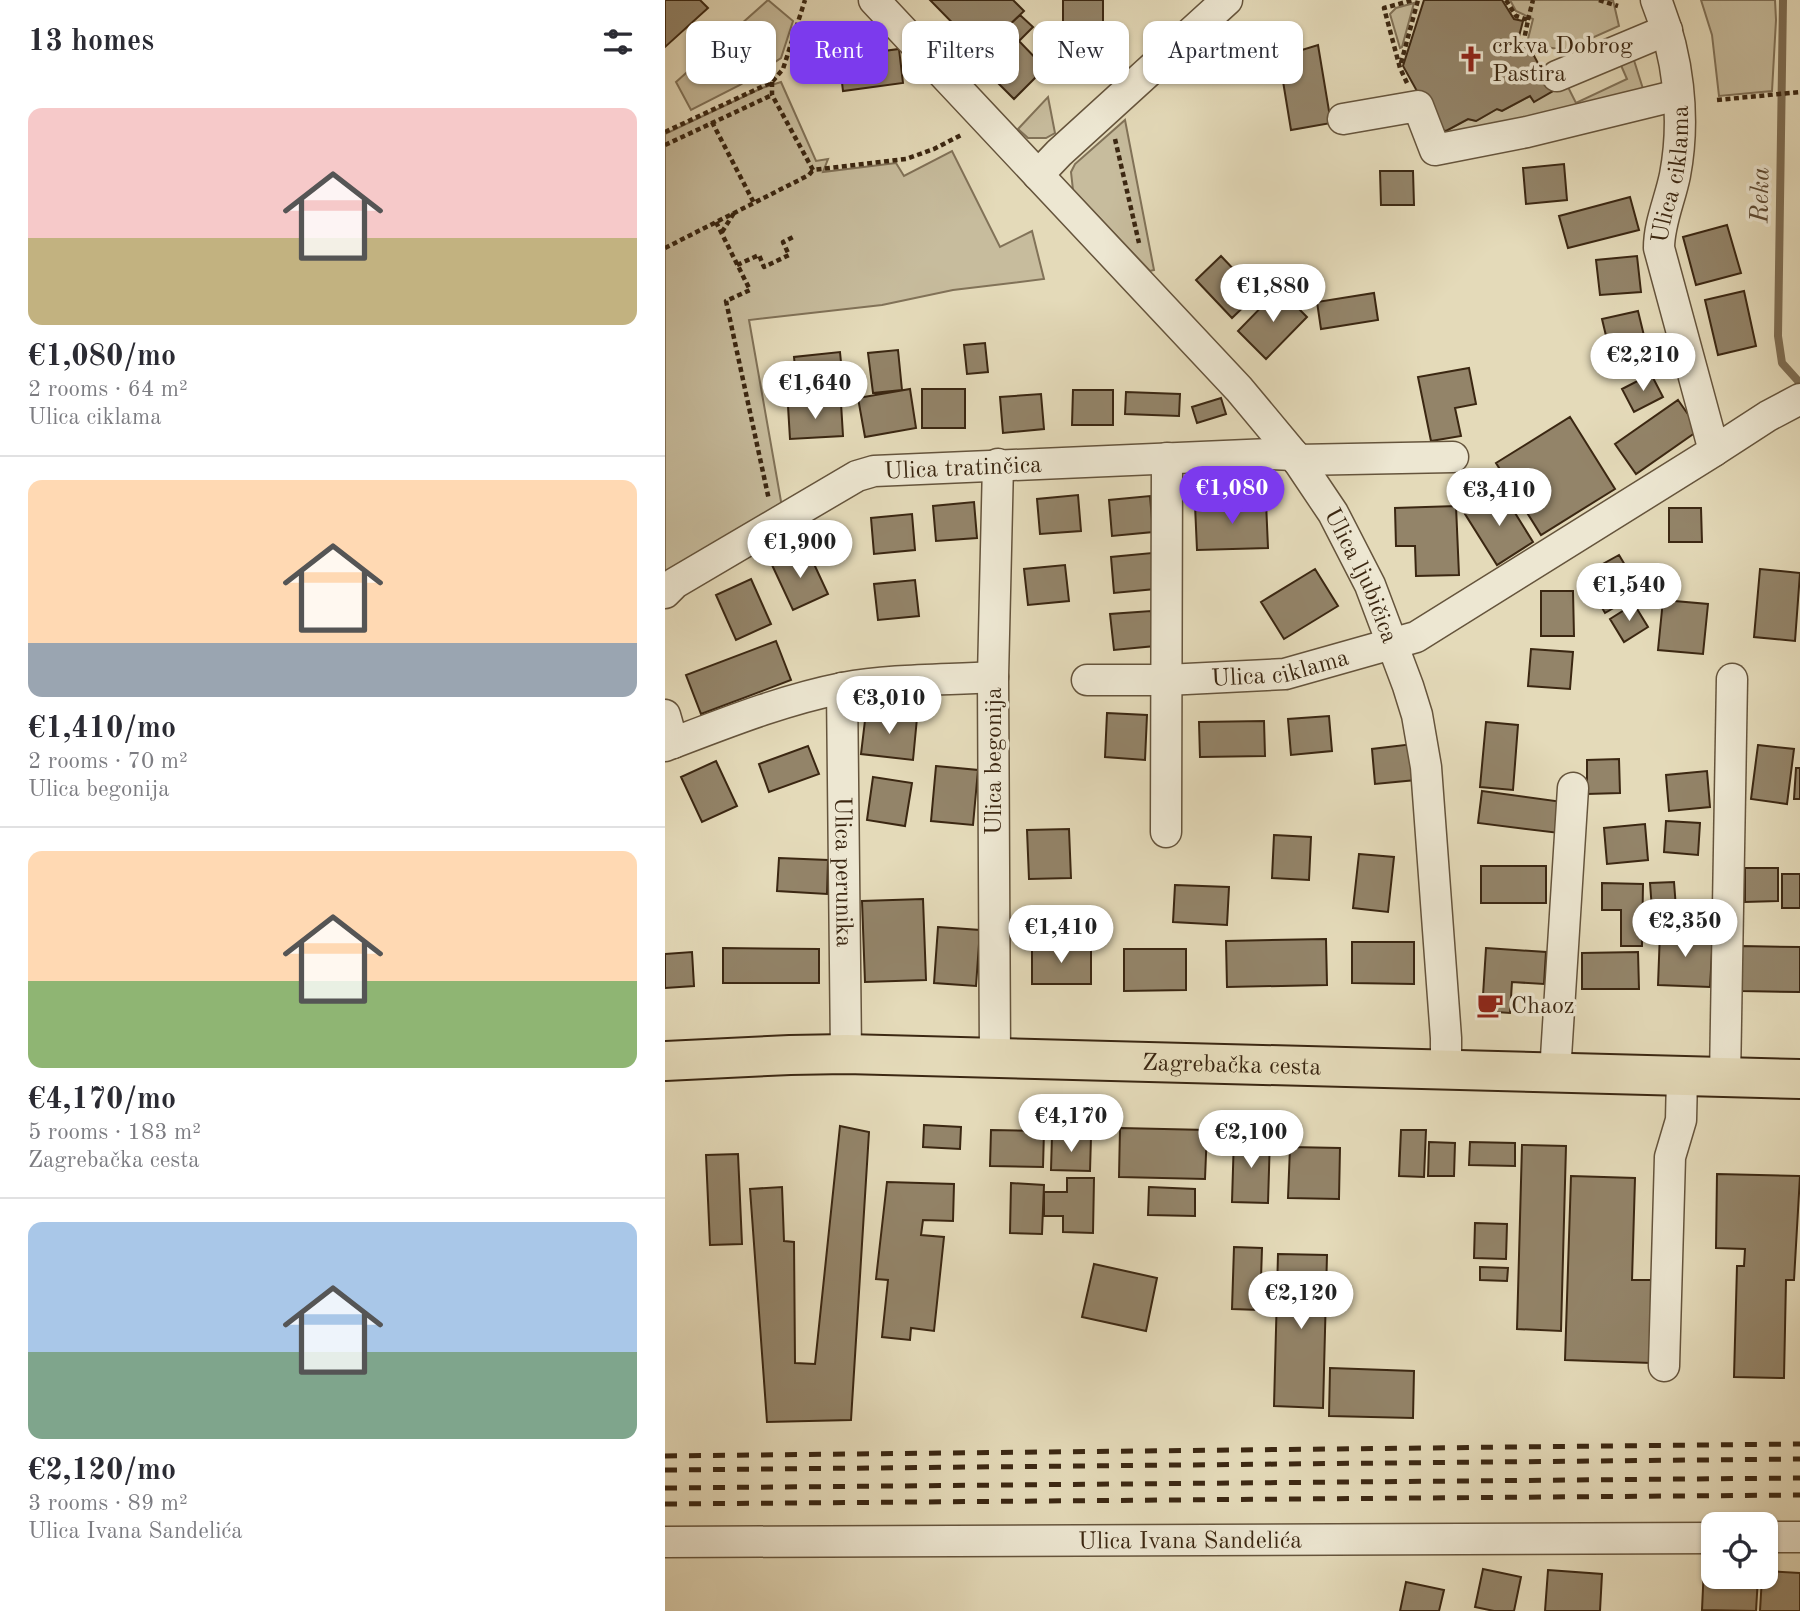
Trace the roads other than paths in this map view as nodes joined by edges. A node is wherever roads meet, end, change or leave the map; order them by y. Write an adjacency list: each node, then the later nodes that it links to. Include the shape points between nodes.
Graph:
1 (874, 0): 8 (street, Ulica ljubičica)
2 (1227, 0): 8 (street)
3 (1657, 0): 4 (street, Ulica ciklama)
4 (1667, 30): 5 (street); 6 (street, Ulica ciklama)
5 (1555, 68)
6 (1678, 95): 7 (street, via 1435,149 1418,106); 10 (street, Ulica ciklama, via 1678,155 1659,248)
7 (1343, 119)
8 (1038, 175): 13 (street, Ulica ljubičica, via 1194,340)
9 (1800, 400): 10 (street)
10 (1714, 451): 16 (street, Ulica ciklama, via 1427,631)
11 (1453, 457): 13 (street, Ulica tratinčica)
12 (1167, 458): 13 (street, Ulica tratinčica, via 1270,454); 14 (street, Ulica tratinčica); 20 (street)
13 (1296, 458): 16 (street, Ulica ljubičica, via 1358,559)
14 (998, 464): 15 (street, Ulica tratinčica, via 874,471 857,476); 17 (street, Ulica begonija)
15 (665, 593)
16 (1394, 645): 20 (street, Ulica ciklama, via 1285,674); 28 (street, Ulica ljubičica, via 1417,715 1426,767)
17 (993, 677): 21 (street); 26 (street, Ulica begonija)
18 (1732, 679): 31 (street)
19 (1087, 680): 20 (street, Ulica ciklama)
20 (1166, 680): 24 (street)
21 (842, 688): 22 (street); 25 (street, Ulica perunika)
22 (668, 735)
23 (1573, 788): 29 (street)
24 (1166, 832)
25 (846, 1054): 26 (main road, Zagrebačka cesta); 27 (main road, Zagrebačka cesta)
26 (995, 1058): 28 (main road, Zagrebačka cesta)
27 (665, 1061)
28 (1446, 1070): 29 (main road, Zagrebačka cesta)
29 (1555, 1073): 30 (main road, Zagrebačka cesta)
30 (1672, 1076): 31 (main road, Zagrebačka cesta); 33 (street, via 1661,1121 1670,1157)
31 (1725, 1078): 32 (main road, Zagrebačka cesta)
32 (1800, 1079)
33 (1664, 1366)
34 (1778, 1537): 35 (street)
35 (1800, 1537)
36 (1701, 1538): 37 (street, Ulica Ivana Sandelića)
37 (665, 1542)

